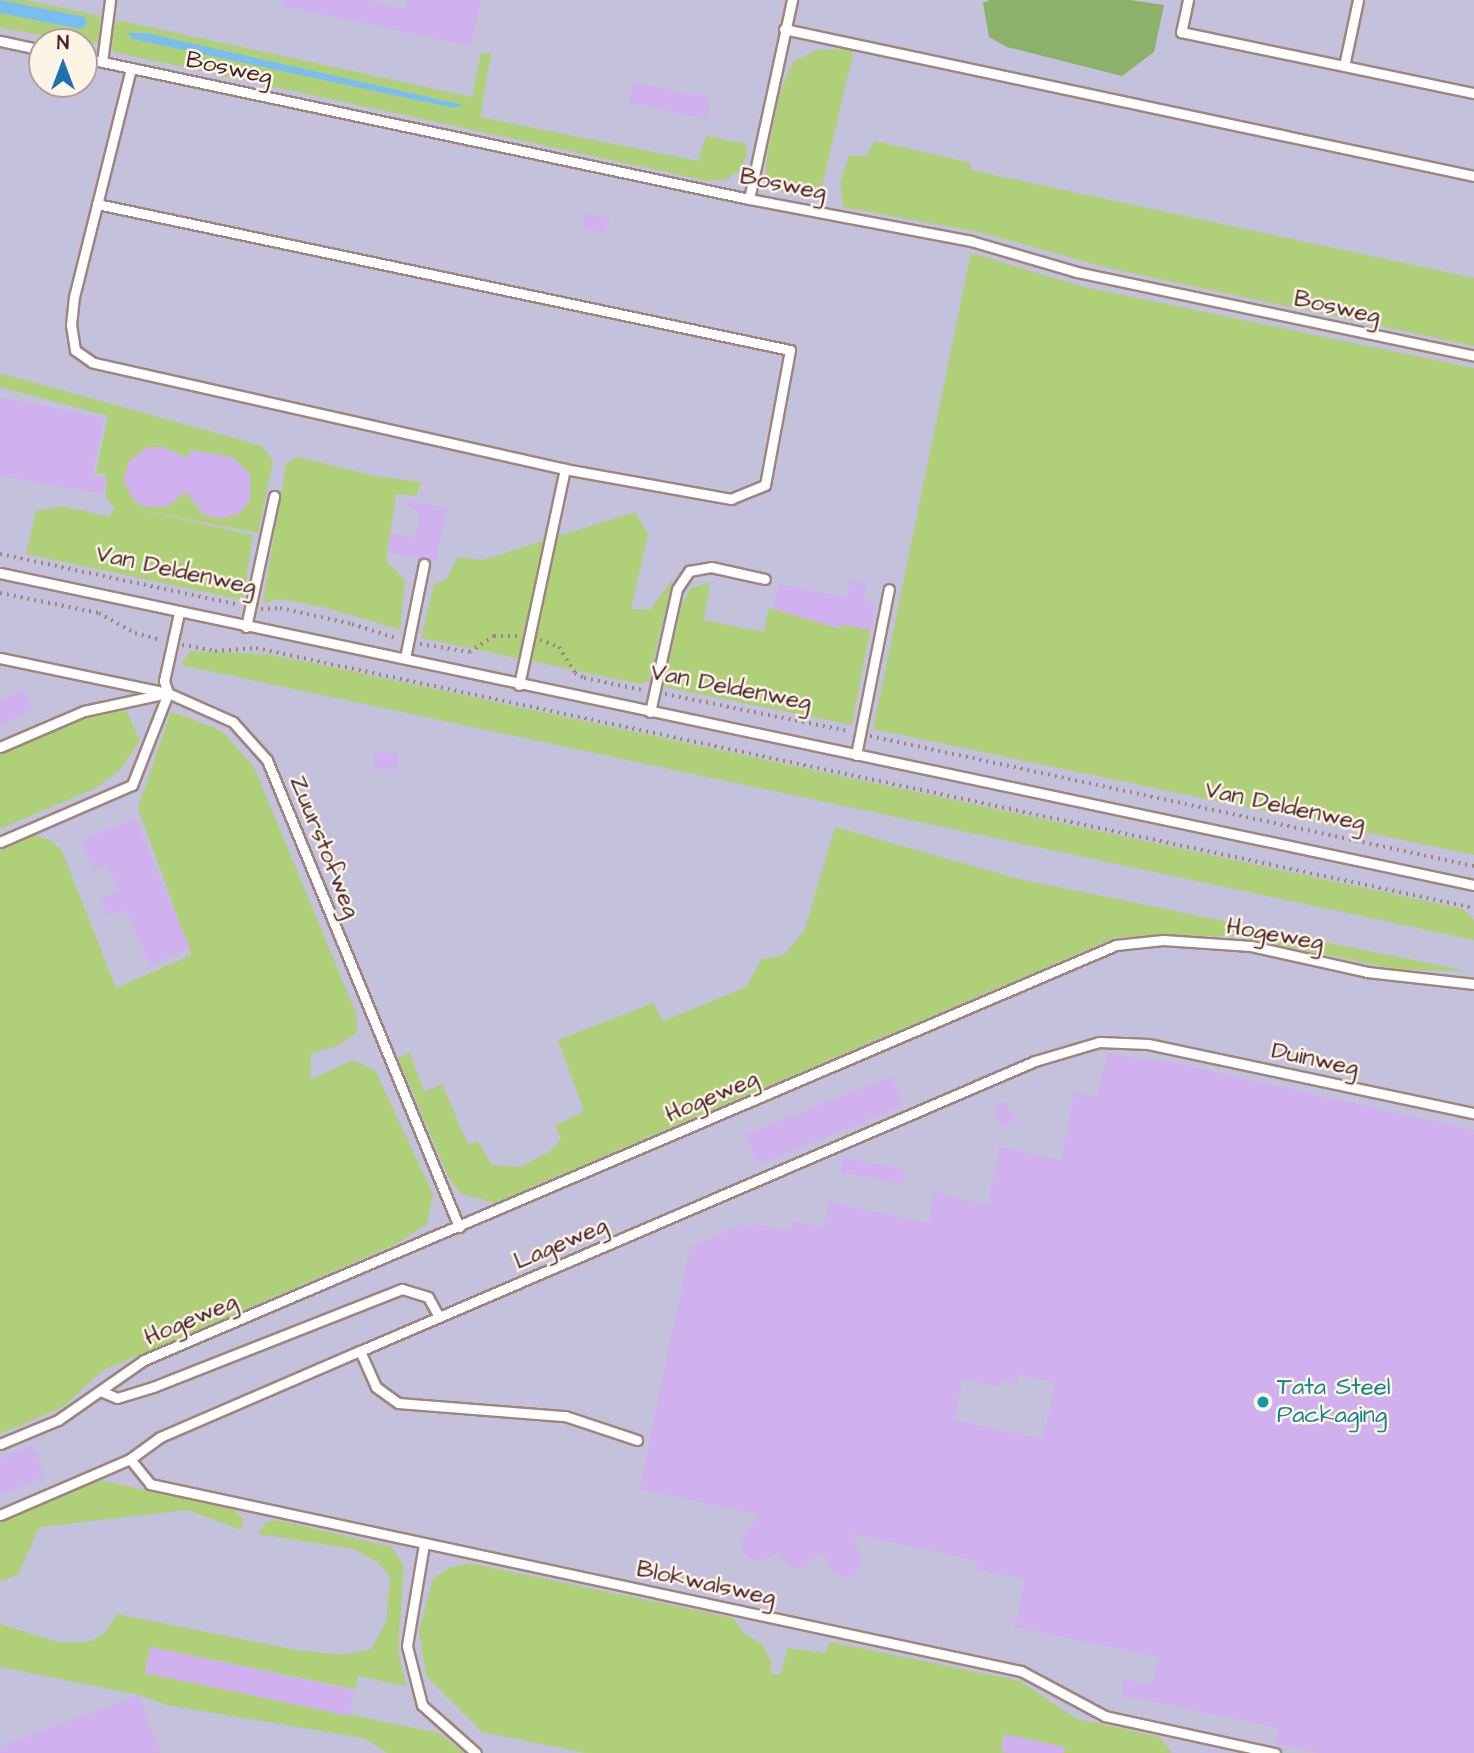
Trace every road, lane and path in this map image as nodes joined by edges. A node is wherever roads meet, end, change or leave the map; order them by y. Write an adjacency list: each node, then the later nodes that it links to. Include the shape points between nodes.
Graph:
1 (110, 0): 9 (lane)
2 (792, 0): 5 (lane)
3 (1188, 0): 10 (lane, via 1181,32)
4 (1358, 0): 10 (lane)
5 (784, 29): 13 (lane); 14 (lane)
6 (0, 41): 7 (lane)
7 (28, 47)
8 (98, 61): 9 (lane, Bosweg)
9 (102, 62): 11 (lane, Bosweg)
10 (1344, 66): 12 (lane)
11 (131, 68): 14 (lane, Bosweg); 15 (lane)
12 (1474, 93)
13 (1474, 176)
14 (749, 199): 16 (lane, Bosweg, via 971,241 1077,272)
15 (97, 204): 17 (lane, via 71,325 75,350 92,362); 17 (lane, via 790,350 765,485 731,499)
16 (1474, 356)
17 (565, 469): 28 (lane)
18 (274, 496): 25 (lane)
19 (0, 554): 25 (path, Van Deldenweg)
20 (424, 564): 29 (lane)
21 (0, 573): 26 (lane, Van Deldenweg)
22 (765, 579): 34 (lane, via 711,567 689,571 677,589)
23 (890, 589): 37 (lane)
24 (0, 593): 30 (path, via 99,613 135,633)
25 (250, 607): 27 (lane); 29 (path, Van Deldenweg, via 280,608)
26 (179, 613): 27 (lane, Van Deldenweg); 30 (lane)
27 (246, 627): 32 (lane, Van Deldenweg)
28 (528, 637): 29 (path, Van Deldenweg, via 501,634 461,652); 33 (lane); 34 (path, Van Deldenweg, via 559,647 575,673 584,678)
29 (408, 641): 32 (lane)
30 (174, 644): 35 (lane, via 164,681); 43 (path, via 215,651 256,648)
31 (0, 658): 35 (lane, Zuurstofweg)
32 (405, 658): 33 (lane, Van Deldenweg)
33 (519, 685): 36 (lane, Van Deldenweg)
34 (655, 692): 36 (lane); 37 (path, Van Deldenweg)
35 (168, 693): 38 (lane, via 84,711); 40 (lane, via 132,785); 47 (lane, Zuurstofweg, via 233,722 267,760)
36 (650, 712): 39 (lane, Van Deldenweg)
37 (860, 733): 39 (lane); 41 (path, Van Deldenweg)
38 (0, 747)
39 (856, 755): 42 (lane, Van Deldenweg)
40 (0, 842)
41 (1474, 866)
42 (1474, 885)
43 (1474, 908)
44 (1474, 984): 47 (lane, Hogeweg, via 1367,972 1251,946 1163,940 1116,945)
45 (1148, 1044): 46 (lane, Duinweg); 48 (lane, Lageweg, via 1099,1042 1035,1062)
46 (1474, 1113)
47 (459, 1227): 50 (lane, Hogeweg, via 144,1360)
48 (439, 1317): 49 (lane, Lageweg); 50 (lane, via 428,1297 402,1289 153,1387 117,1398)
49 (360, 1351): 51 (lane, via 376,1387 398,1403 565,1416); 53 (lane, Lageweg, via 160,1437)
50 (103, 1392): 52 (lane, Hogeweg, via 58,1420)
51 (637, 1440)
52 (0, 1444)
53 (130, 1459): 54 (lane, Lageweg); 55 (lane, Blokwalsweg, via 150,1484)
54 (0, 1515)
55 (424, 1544): 56 (lane, via 407,1646 422,1705); 57 (lane, Blokwalsweg, via 1021,1671 1105,1716)
56 (476, 1753)
57 (1275, 1753)

